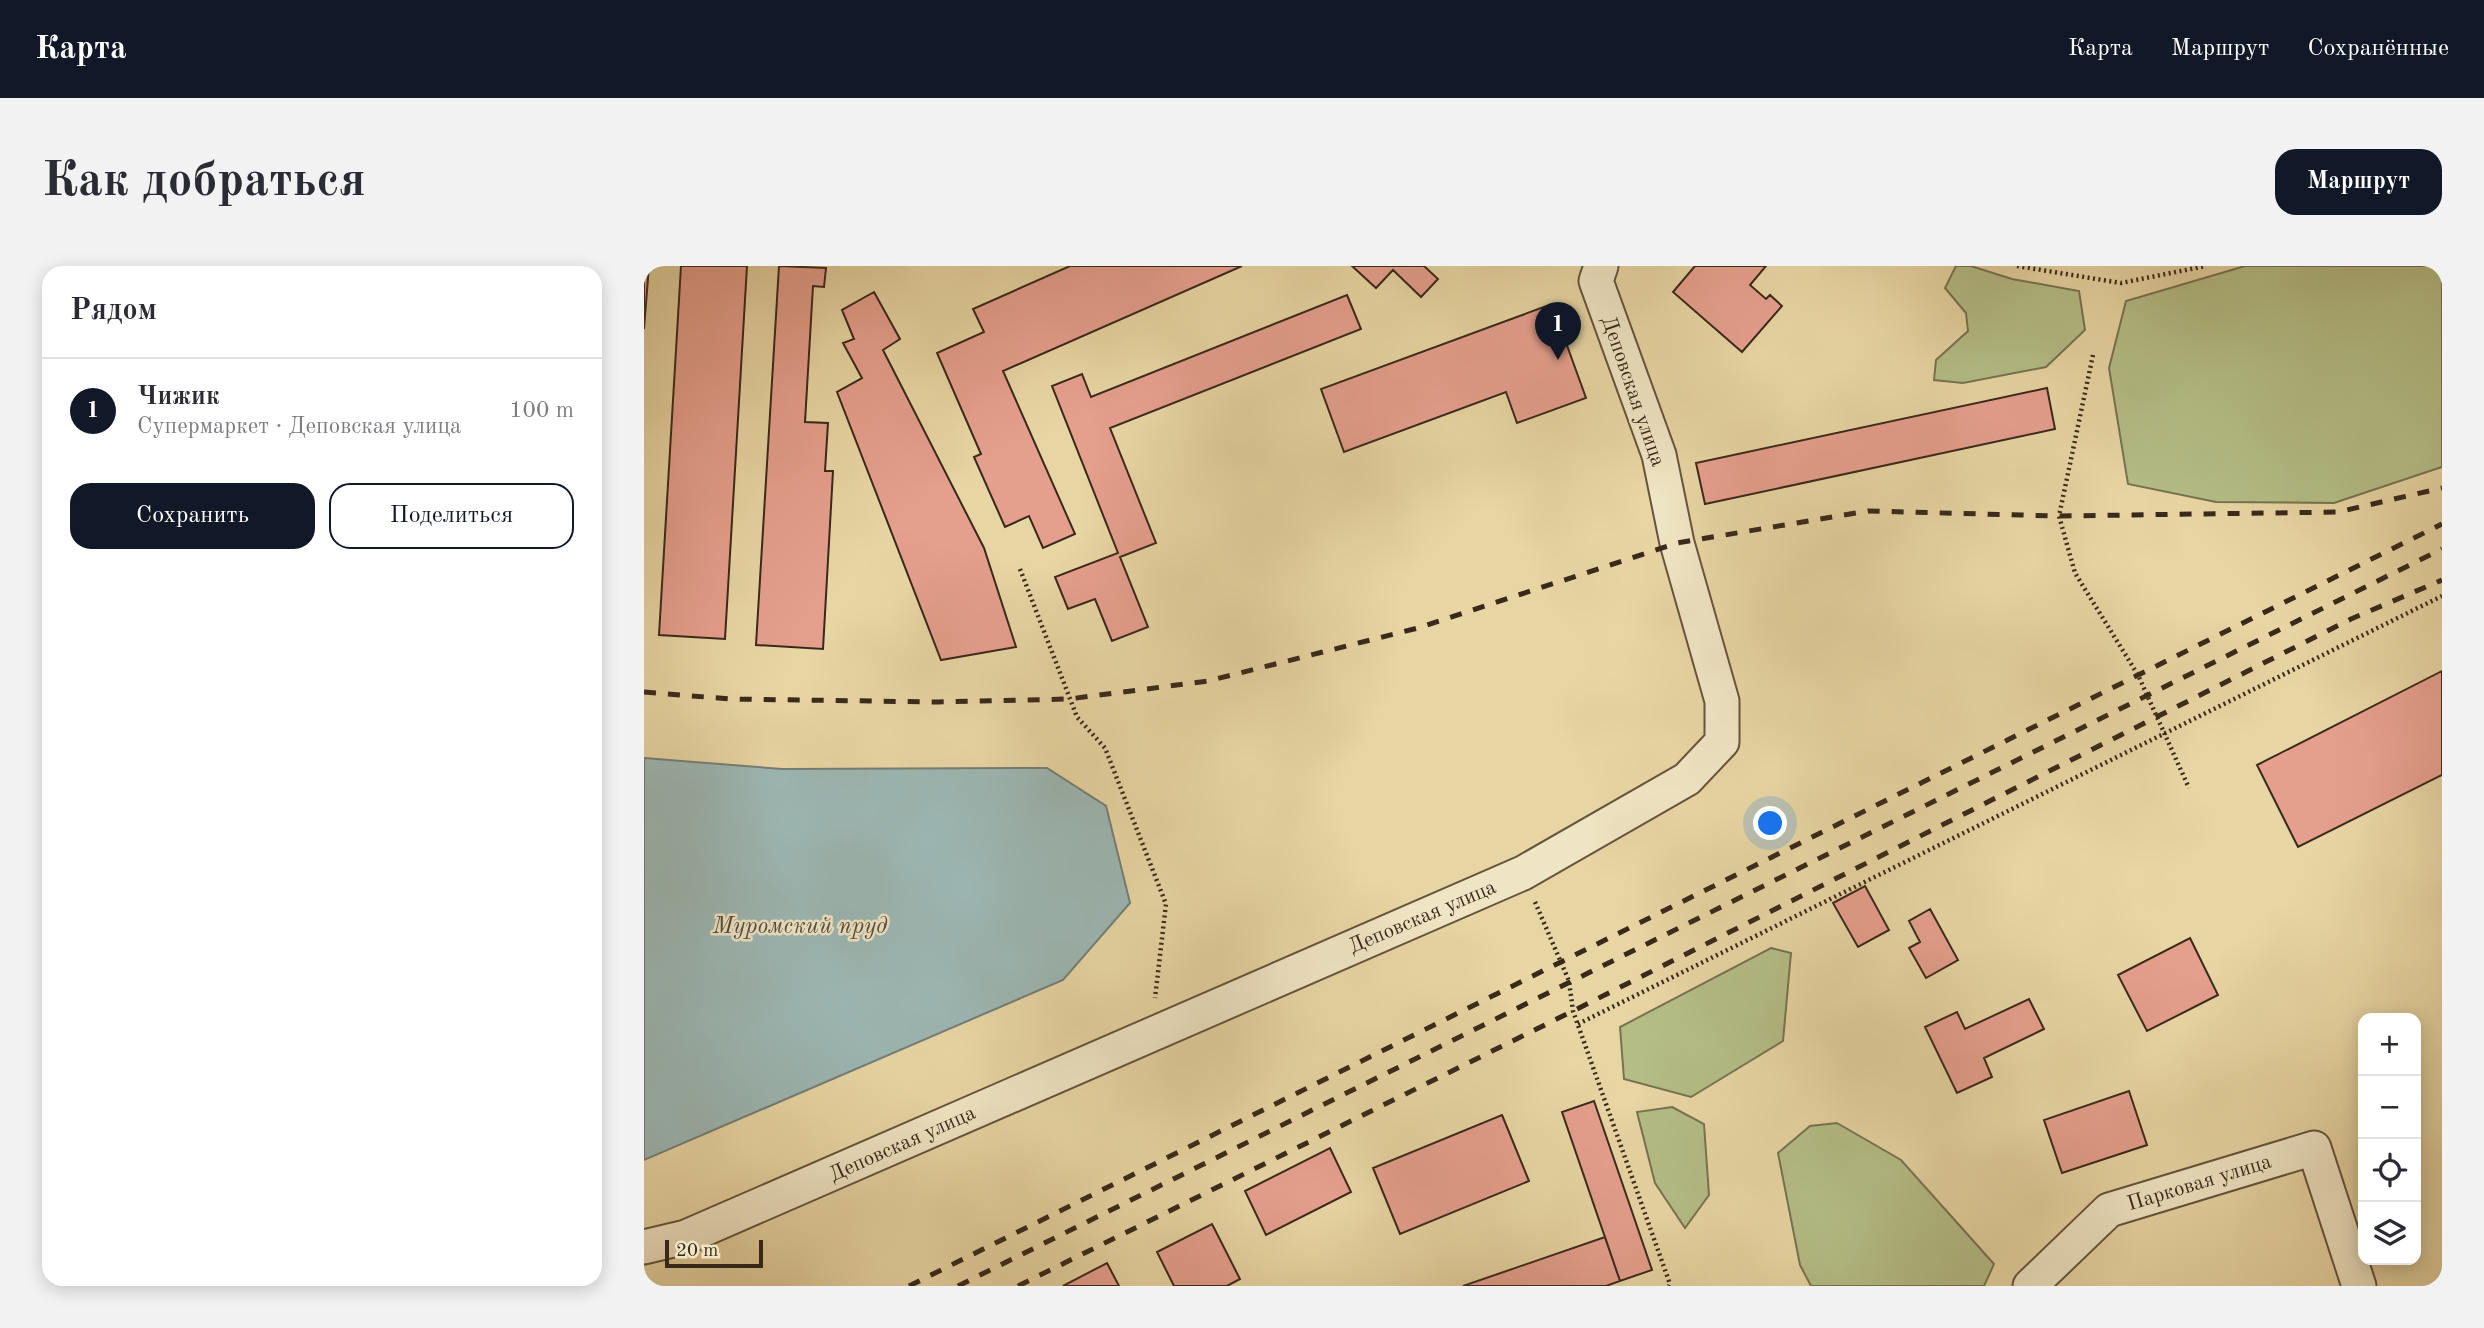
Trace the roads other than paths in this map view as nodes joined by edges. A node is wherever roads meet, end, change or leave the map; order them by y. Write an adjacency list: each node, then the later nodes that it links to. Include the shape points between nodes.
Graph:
1 (1601, 266): 2 (street, Деповская улица, via 1596,281 1658,455 1677,543 1722,701 1722,743 1687,779 1523,873 686,1237)
2 (644, 1247)
3 (2030, 1286): 4 (street, Парковая улица, via 2109,1210 2314,1147)
4 (2359, 1286)

